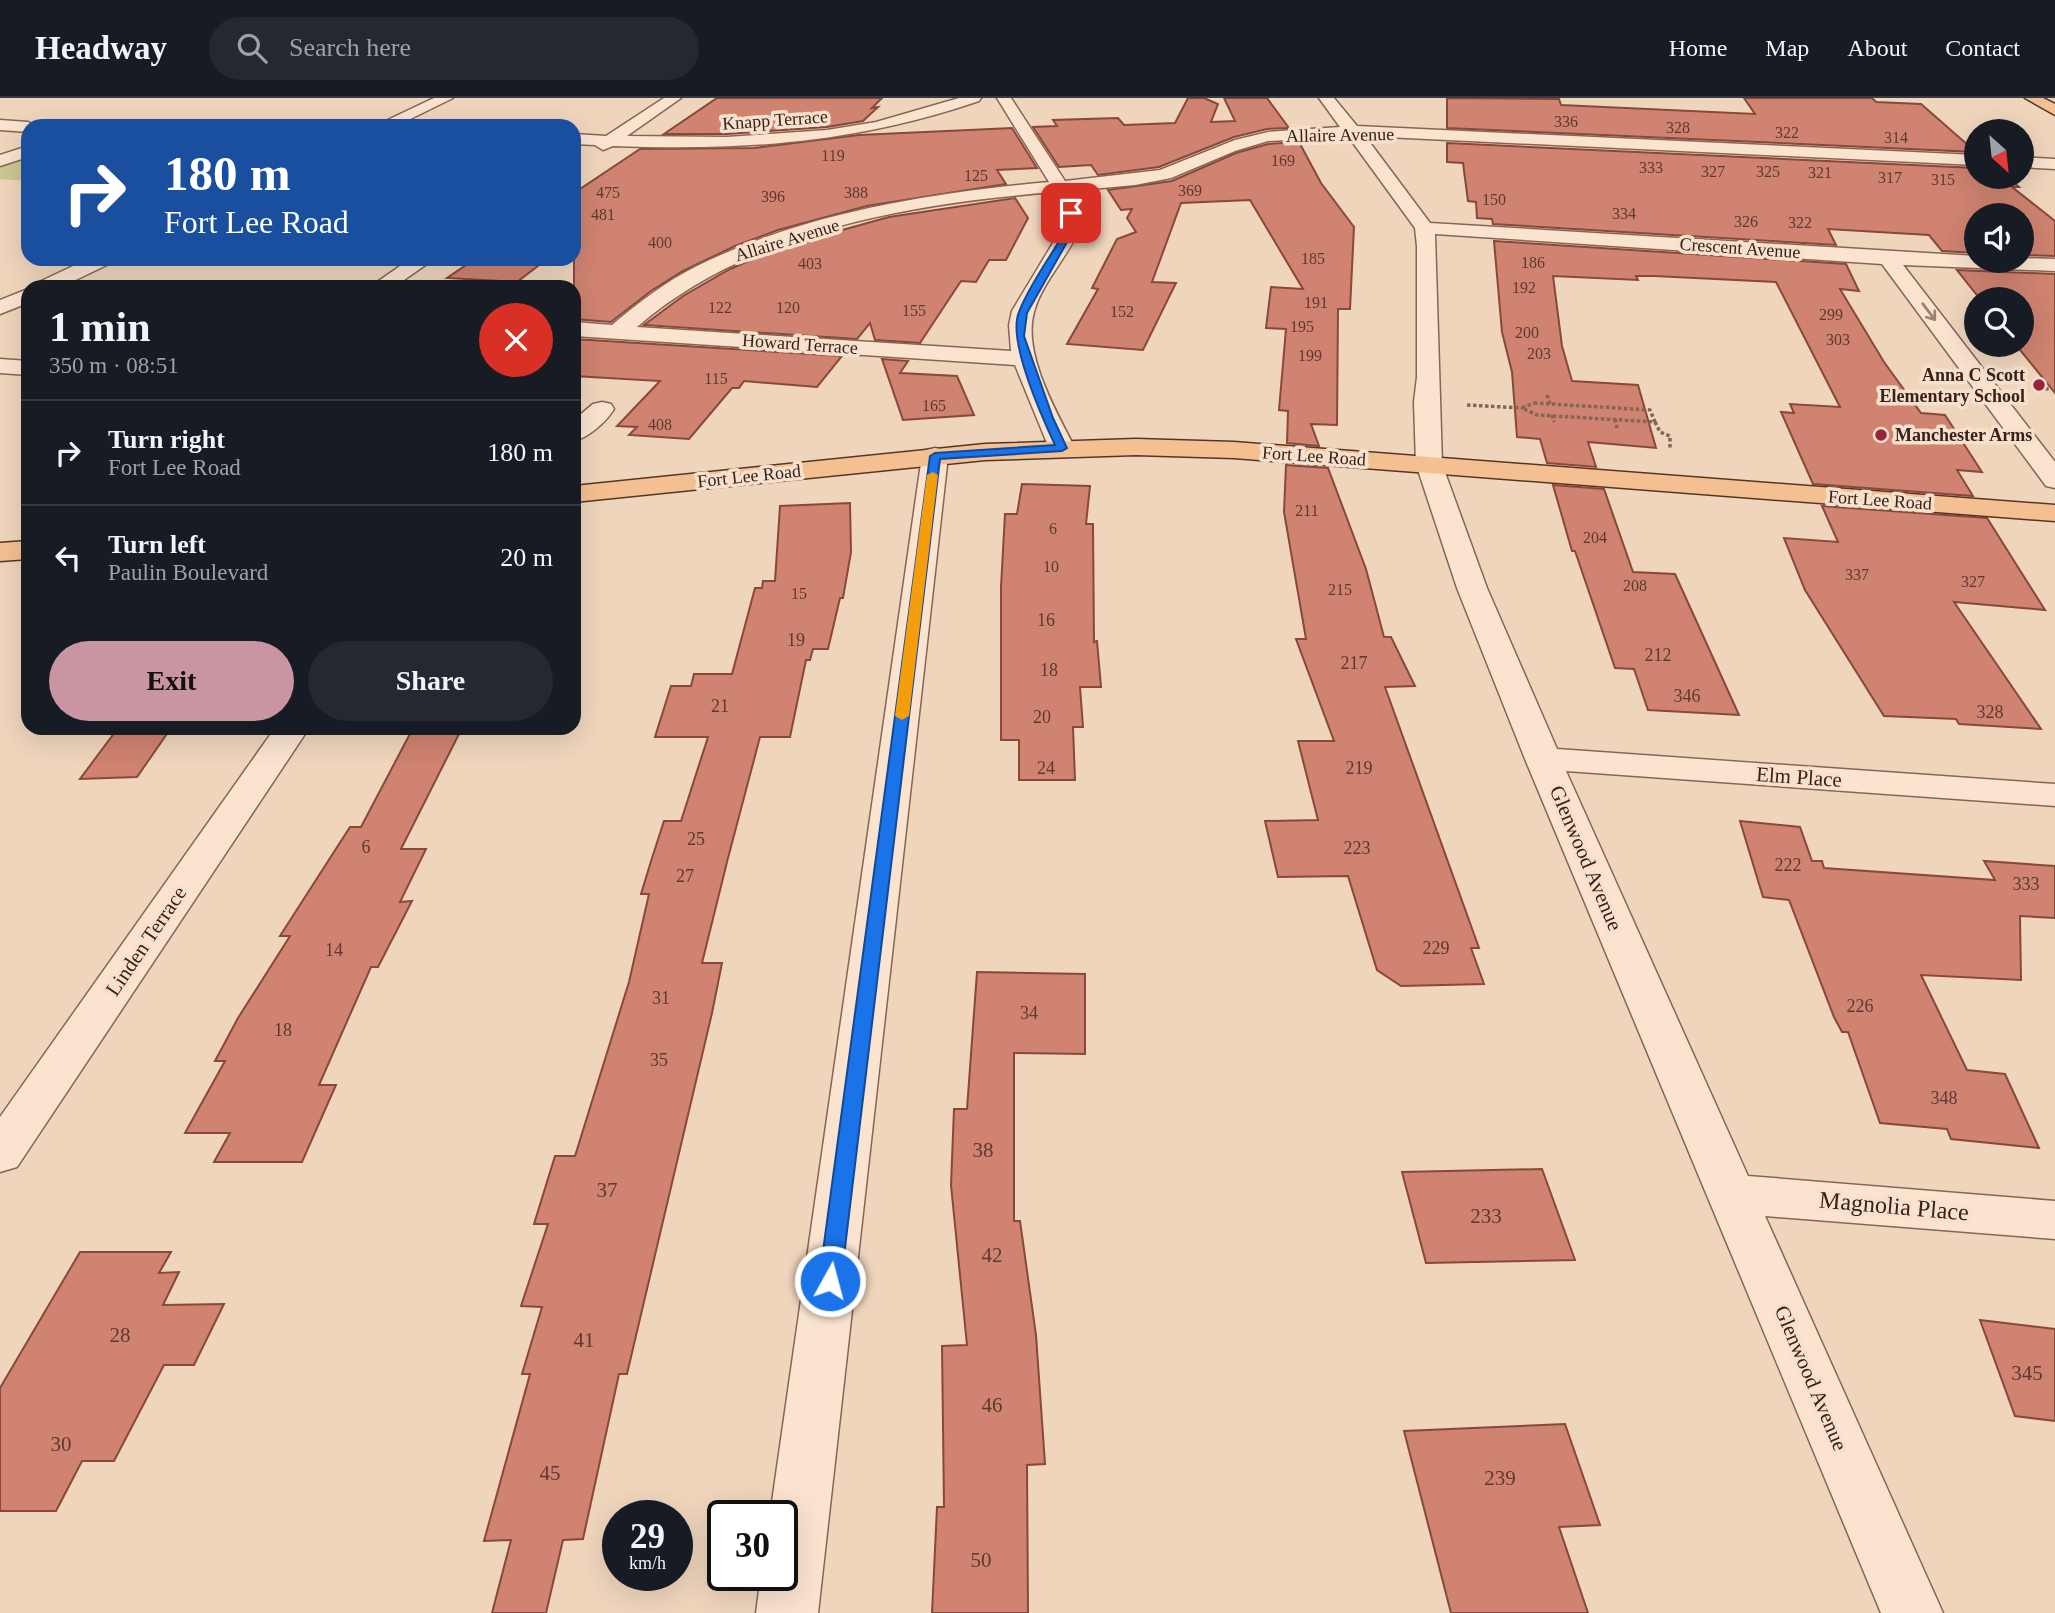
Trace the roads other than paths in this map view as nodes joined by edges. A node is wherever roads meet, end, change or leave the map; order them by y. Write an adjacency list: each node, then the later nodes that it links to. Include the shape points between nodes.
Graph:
1 (446, 98): 8 (street)
2 (674, 98): 13 (street)
3 (974, 98): 13 (street, Knapp Terrace, via 891,125 811,139 725,144)
4 (1004, 98): 20 (street)
5 (1326, 98): 11 (street, Glenwood Avenue)
6 (2032, 98): 7 (main road)
7 (2055, 110)
8 (399, 119)
9 (0, 125): 10 (street)
10 (21, 126)
11 (1352, 131): 16 (street, Allaire Avenue); 20 (street, Allaire Avenue, via 1262,138 1222,150 1183,170); 21 (street, Glenwood Avenue)
12 (581, 139): 13 (street, Knapp Terrace)
13 (608, 141): 15 (street)
14 (21, 154): 17 (street)
15 (586, 156)
16 (1964, 159)
17 (0, 161)
18 (2034, 163): 19 (street)
19 (2055, 164)
20 (1060, 187): 31 (street, Allaire Avenue, via 906,208 761,245 684,280); 32 (street, via 1071,213 1071,228 1022,313 1019,336)
21 (1424, 228): 22 (street, Crescent Avenue); 39 (street, Glenwood Avenue)
22 (1888, 257): 23 (street, Crescent Avenue); 40 (street, one-way to 40)
23 (2055, 265)
24 (89, 266): 26 (street)
25 (413, 266): 27 (street)
26 (59, 280)
27 (391, 280)
28 (21, 298): 29 (street)
29 (0, 308)
30 (581, 329): 31 (street, Howard Terrace)
31 (617, 332): 32 (street, Howard Terrace)
32 (1025, 359): 37 (street)
33 (0, 366): 34 (street)
34 (21, 368)
35 (581, 408): 36 (street, via 602,409)
36 (581, 427)
37 (1062, 448): 38 (main road, Fort Lee Road); 39 (main road, Fort Lee Road, via 1234,450)
38 (935, 456): 41 (main road, Fort Lee Road); 51 (street)
39 (1429, 464): 42 (main road, Fort Lee Road); 46 (street, Glenwood Avenue, via 1472,588)
40 (2055, 480)
41 (581, 493)
42 (2055, 513)
43 (21, 550): 44 (main road)
44 (0, 552)
45 (287, 735): 48 (street, Linden Terrace)
46 (1543, 759): 47 (street, Elm Place); 49 (street, Glenwood Avenue)
47 (2055, 795)
48 (0, 1154)
49 (1732, 1194): 50 (street, Magnolia Place); 52 (street, Glenwood Avenue)
50 (2055, 1220)
51 (787, 1613)
52 (1912, 1613)

